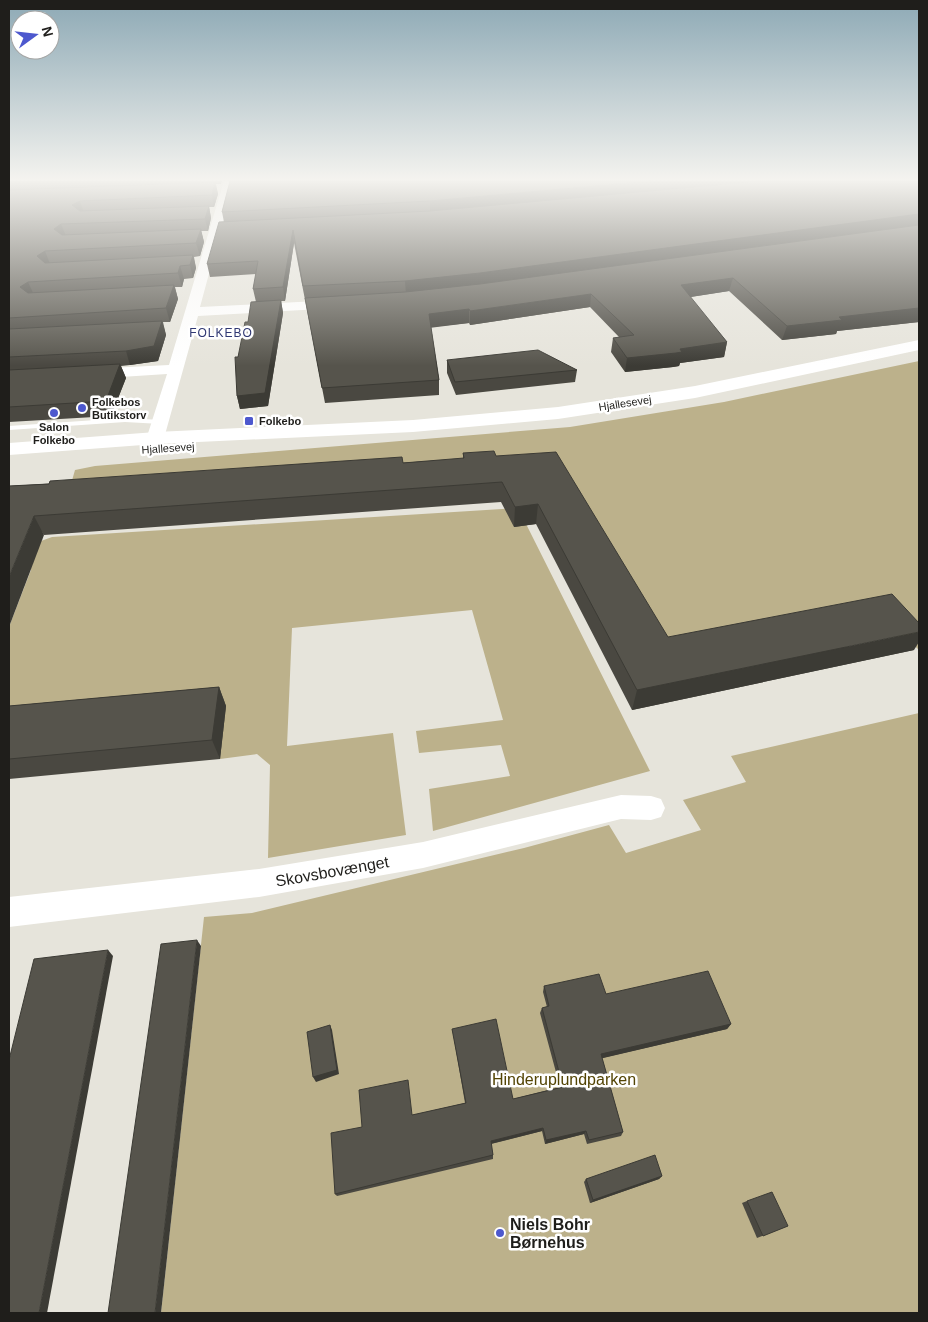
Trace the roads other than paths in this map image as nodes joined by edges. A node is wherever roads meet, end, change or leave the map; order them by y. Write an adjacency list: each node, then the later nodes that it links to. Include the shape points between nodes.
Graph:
1 (210, 243): 3 (street, via 193,293)
2 (349, 303): 3 (street)
3 (192, 312): 4 (street)
4 (188, 327): 5 (street); 7 (street)
5 (168, 328)
6 (919, 345): 10 (main road, Hjallesevej, via 695,392 558,413 327,432 270,440)
7 (176, 369): 8 (street); 10 (street)
8 (78, 374)
9 (9, 428): 10 (lane, via 125,420)
10 (156, 436): 11 (main road, Hjallesevej); 12 (main road, Hjallesevej)
11 (9, 449)
12 (9, 461)
13 (650, 808): 14 (street, Skovsbovænget, via 621,807 423,854 238,887)
14 (9, 912)

